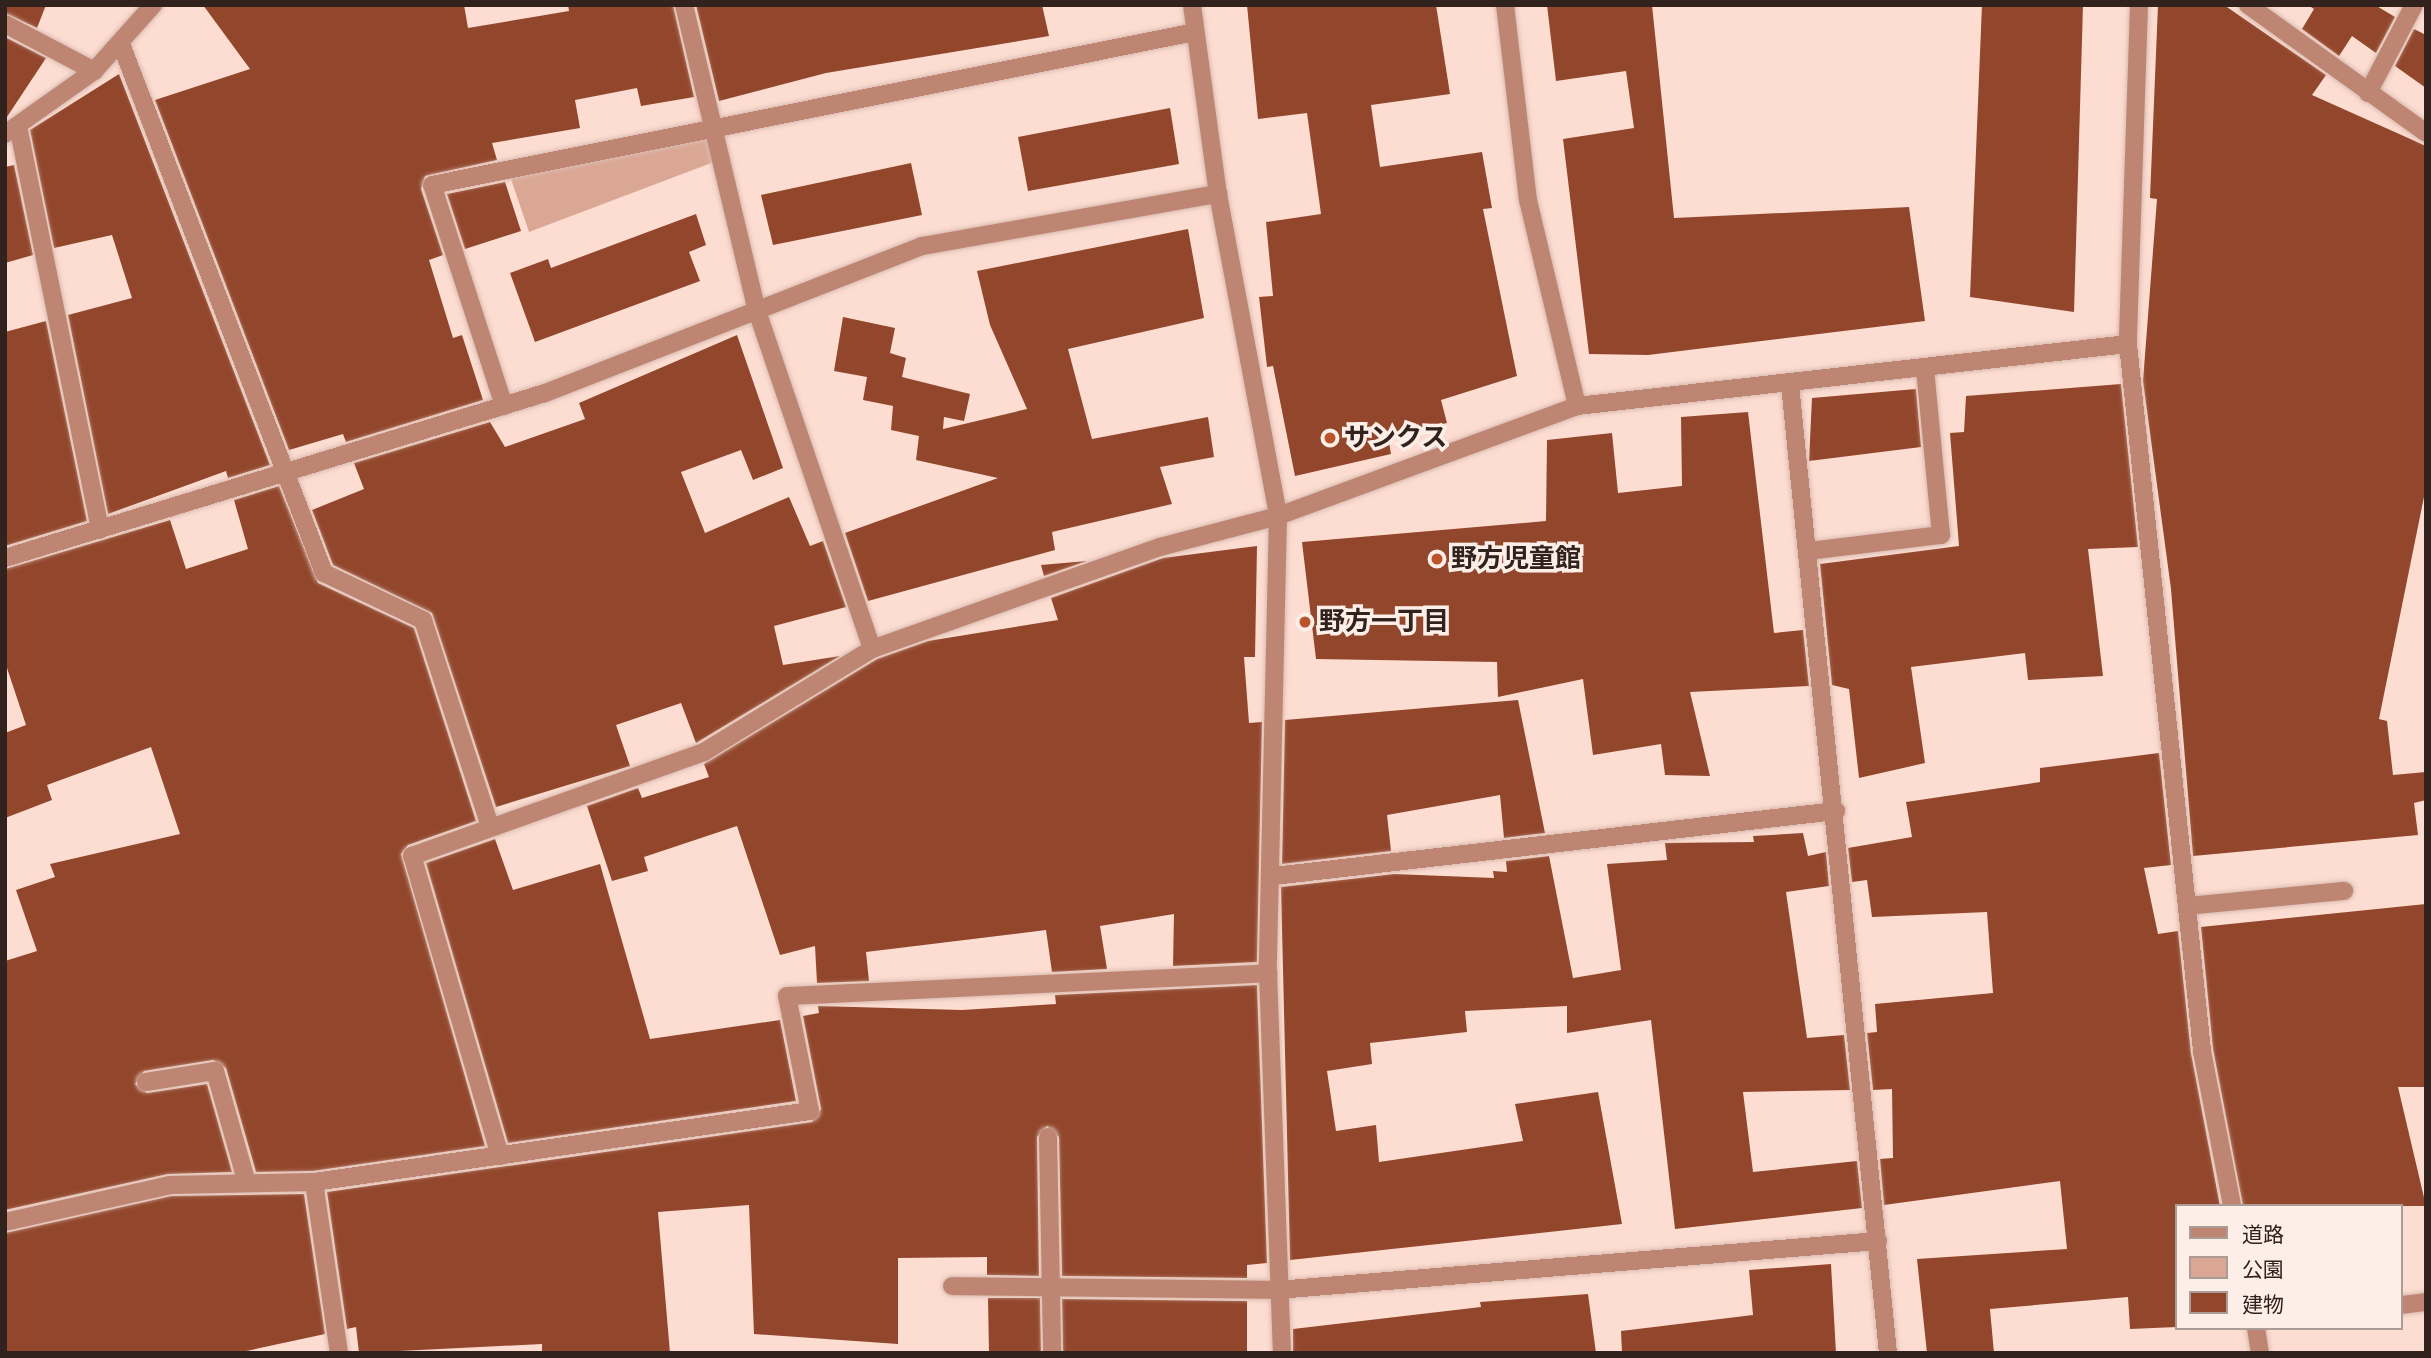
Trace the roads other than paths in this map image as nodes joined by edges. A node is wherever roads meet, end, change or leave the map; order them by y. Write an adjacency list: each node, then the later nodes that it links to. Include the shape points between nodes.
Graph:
1 (153, 5): 10 (street)
2 (684, 5): 13 (street)
3 (1192, 5): 9 (street)
4 (1505, 5): 22 (street, via 1528,200)
5 (2139, 5): 18 (street)
6 (2248, 5): 12 (street)
7 (2414, 5): 12 (street)
8 (5, 24): 11 (street)
9 (1195, 32): 13 (street); 16 (street)
10 (121, 44): 11 (street); 23 (street)
11 (94, 71): 14 (street)
12 (2368, 93): 15 (street)
13 (713, 124): 17 (street); 21 (street, via 432,185)
14 (11, 130): 25 (street)
15 (2426, 133)
16 (1218, 194): 17 (street, via 922,246); 24 (street)
17 (757, 311): 21 (street); 28 (street)
18 (2128, 344): 19 (street); 33 (street)
19 (1925, 368): 20 (street); 26 (street, via 1941,535)
20 (1790, 385): 22 (street); 26 (street)
21 (504, 406): 23 (street)
22 (1577, 406): 24 (street)
23 (282, 474): 25 (street); 30 (street, via 324,573 422,620)
24 (1278, 516): 28 (street, via 1160,547); 31 (street)
25 (100, 530): 27 (street)
26 (1808, 551): 29 (street)
27 (5, 558)
28 (872, 649): 30 (street, via 704,752)
29 (1836, 811): 31 (street); 42 (street)
30 (490, 825): 37 (street, via 412,856)
31 (1274, 876): 34 (street)
32 (2344, 891): 33 (street)
33 (2187, 906): 40 (street, via 2203,1051)
34 (1268, 973): 37 (street, via 787,996 810,1111); 45 (street)
35 (146, 1082): 39 (street, via 215,1071)
36 (1048, 1137): 44 (street)
37 (500, 1156): 38 (street)
38 (314, 1182): 39 (street); 49 (street)
39 (247, 1183): 41 (street, via 170,1185)
40 (2232, 1204)
41 (5, 1222)
42 (1878, 1241): 45 (street); 52 (street)
43 (952, 1286): 44 (street)
44 (1054, 1287): 45 (street); 50 (street)
45 (1277, 1290): 51 (street)
46 (2426, 1302): 47 (street)
47 (2403, 1305)
48 (2256, 1330): 53 (street)
49 (339, 1353)
50 (1052, 1353)
51 (1282, 1353)
52 (1888, 1353)
53 (2260, 1353)

